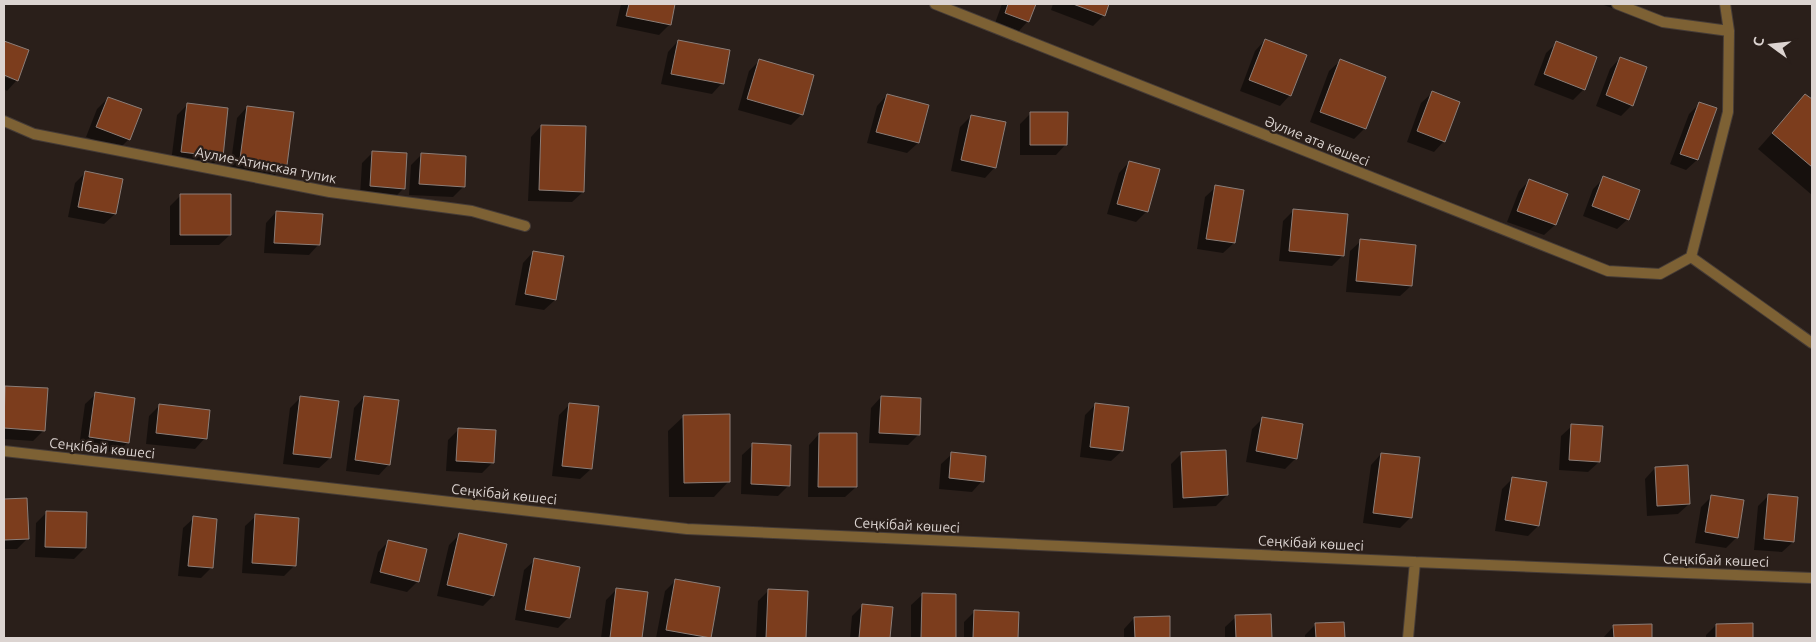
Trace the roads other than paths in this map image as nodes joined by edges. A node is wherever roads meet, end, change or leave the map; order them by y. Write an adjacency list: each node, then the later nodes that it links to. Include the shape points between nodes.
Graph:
1 (935, 4): 7 (street, Әулие ата көшесі, via 1608,272 1660,274)
2 (1617, 4): 4 (street, via 1663,22)
3 (1725, 4): 4 (street)
4 (1729, 31): 7 (street, via 1728,112)
5 (4, 120): 6 (street, Аулие-Атинская тупик, via 34,134 330,192 472,211)
6 (525, 226)
7 (1691, 258): 8 (street)
8 (1812, 343)
9 (4, 451): 10 (street, Сеңкібай көшесі, via 687,528)
10 (1415, 562): 11 (street, Сеңкібай көшесі); 12 (street)
11 (1812, 578)
12 (1408, 638)

